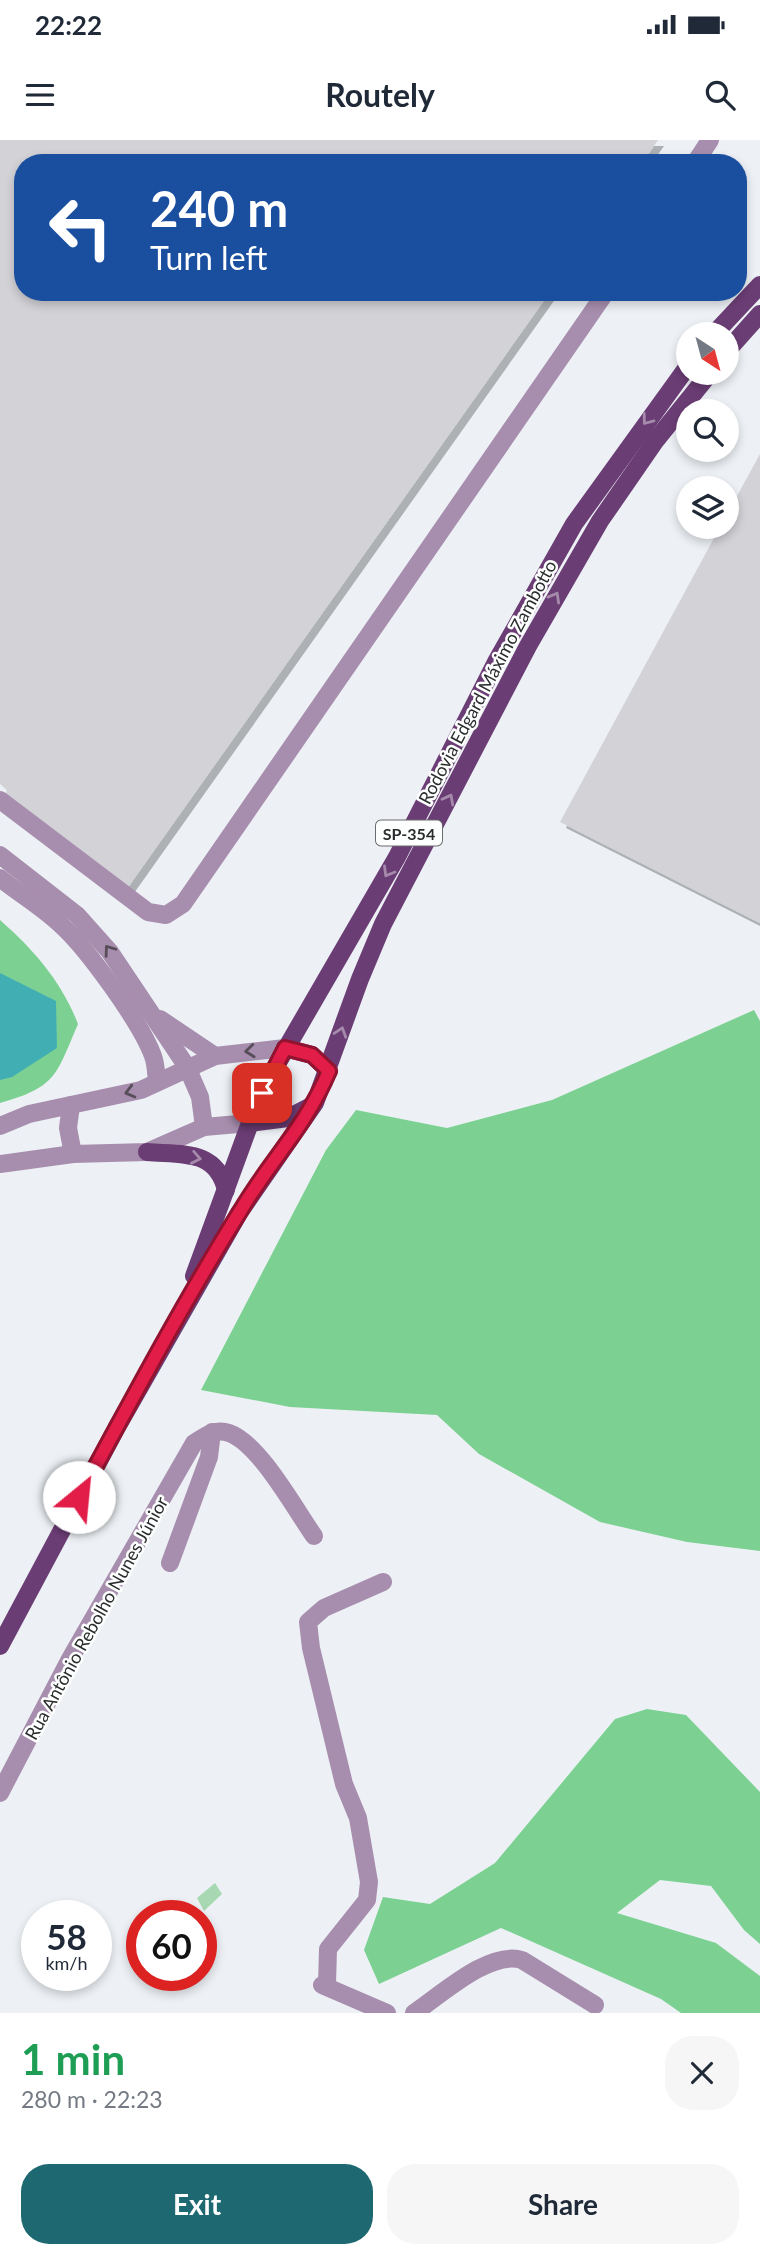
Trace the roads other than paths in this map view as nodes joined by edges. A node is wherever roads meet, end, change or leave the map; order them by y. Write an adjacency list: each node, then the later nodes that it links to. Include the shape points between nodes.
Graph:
1 (760, 285): 2 (main road)
2 (747, 299)
3 (600, 301): 10 (street, via 183,905 166,915 148,912)
4 (745, 301): 6 (main road)
5 (760, 314): 7 (main road)
6 (725, 322)
7 (739, 337)
8 (676, 383): 14 (main road, Rodovia Edgard Máximo Zambotto / SP-354, one-way to 14, via 574,524 496,663 397,857)
9 (700, 385): 17 (main road, Rodovia Edgard Máximo Zambotto / SP-354, one-way to 9, via 383,924 528,646 600,521)
10 (0, 800)
11 (0, 855): 13 (street, one-way to 11, via 95,932)
12 (0, 878): 18 (street, via 60,923 123,1003 152,1053)
13 (146, 1008): 15 (street); 16 (street)
14 (285, 1048): 15 (street, one-way to 15); 17 (main road, via 312,1055); 21 (main road, Rodovia Edgard Máximo Zambotto / SP-354)
15 (215, 1056): 16 (street)
16 (187, 1067): 18 (street); 23 (street, via 200,1097)
17 (329, 1071): 19 (main road, Rodovia Edgard Máximo Zambotto / SP-354)
18 (157, 1082): 20 (street, one-way to 20, via 130,1093)
19 (315, 1104): 21 (main road, via 288,1118); 28 (main road, Rodovia Edgard Máximo Zambotto / SP-354, via 251,1192)
20 (71, 1105): 22 (street); 25 (street, via 68,1136)
21 (250, 1123): 23 (street); 27 (main road, Rodovia Edgard Máximo Zambotto / SP-354)
22 (0, 1126)
23 (204, 1127): 24 (street)
24 (147, 1152): 25 (street); 27 (main road, one-way to 27, via 211,1161 222,1174)
25 (73, 1154): 26 (street)
26 (0, 1164)
27 (226, 1190): 28 (main road, Rodovia Edgard Máximo Zambotto / SP-354)
28 (175, 1324): 33 (main road, Rodovia Edgard Máximo Zambotto / SP-354)
29 (212, 1432): 30 (street, via 228,1432 248,1444); 31 (street, via 209,1457); 34 (street, Rua Antônio Rebolho Nunes Júnior, via 194,1443 70,1659)
30 (314, 1536)
31 (170, 1563)
32 (383, 1583): 36 (street, via 324,1608 308,1622 344,1784 358,1818 369,1882 367,1900 328,1948 324,1985)
33 (0, 1646)
34 (0, 1793)
35 (595, 2005): 37 (street, via 510,1957 483,1966)
36 (387, 2013)
37 (414, 2013)

